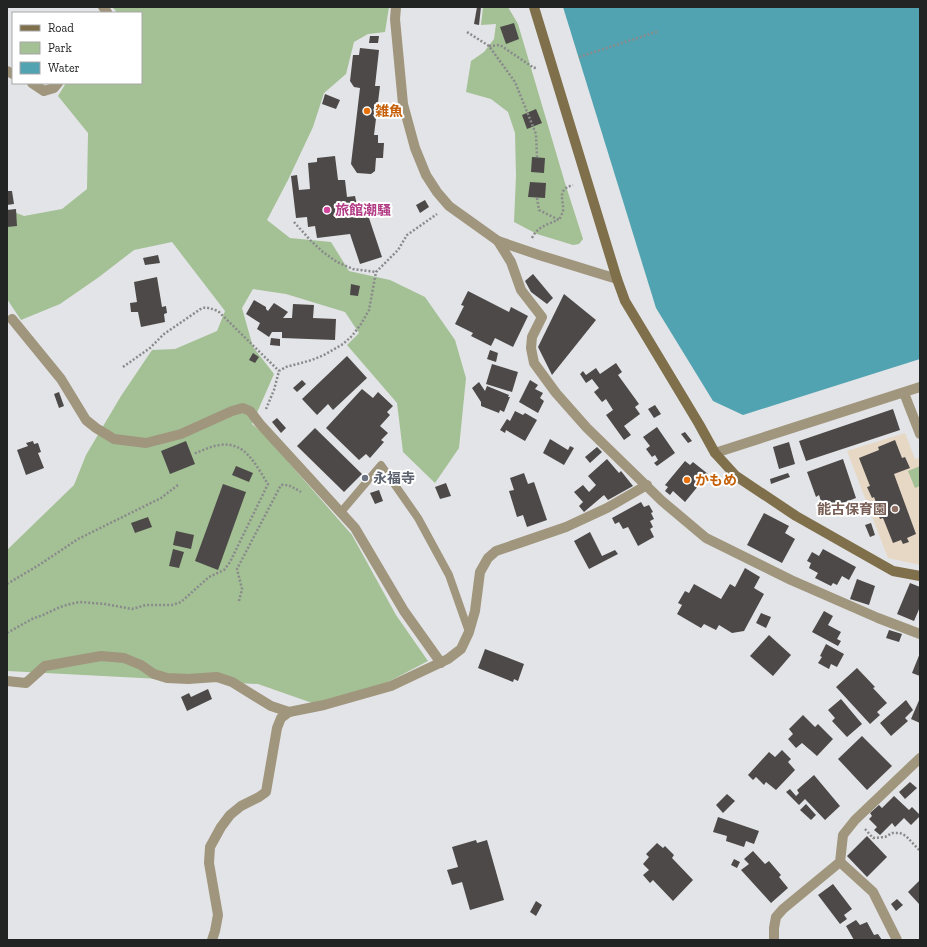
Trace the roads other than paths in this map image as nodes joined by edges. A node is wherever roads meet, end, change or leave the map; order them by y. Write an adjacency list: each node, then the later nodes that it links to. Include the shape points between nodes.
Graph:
1 (396, 7): 5 (street, via 403,104 415,148 426,175 449,206)
2 (534, 7): 6 (street)
3 (34, 84): 4 (street, via 44,91 54,88)
4 (57, 84)
5 (498, 241): 6 (street); 12 (street, via 511,262 521,290 542,317 532,337 534,362 556,393 587,428)
6 (617, 279): 11 (street, via 625,301)
7 (12, 319): 13 (street, via 61,379 86,420 114,439 146,443 181,434 243,408 250,411)
8 (920, 387): 9 (street)
9 (904, 393): 10 (street); 11 (street)
10 (920, 434)
11 (715, 453): 14 (street, via 736,476 796,516 893,571)
12 (647, 485): 15 (street, via 607,508 566,526 496,551 488,558 480,572 475,611); 16 (street, via 706,538 791,580)
13 (340, 512): 15 (lane, via 381,465 418,518 449,575); 17 (street, via 355,528 404,611)
14 (920, 576)
15 (469, 632): 17 (street, via 461,649)
16 (920, 634)
17 (441, 663): 19 (street, via 391,686)
18 (7, 681): 19 (street, via 26,683 45,666 101,656 124,658 167,678 217,677 232,682 271,706)
19 (289, 712): 22 (street, via 281,718 277,728 266,792 230,815 210,847 209,863 218,915)
20 (920, 758): 21 (street, via 842,835)
21 (840, 862): 23 (street, via 776,916); 24 (street, via 873,892)
22 (212, 940)
23 (774, 940)
24 (897, 940)

